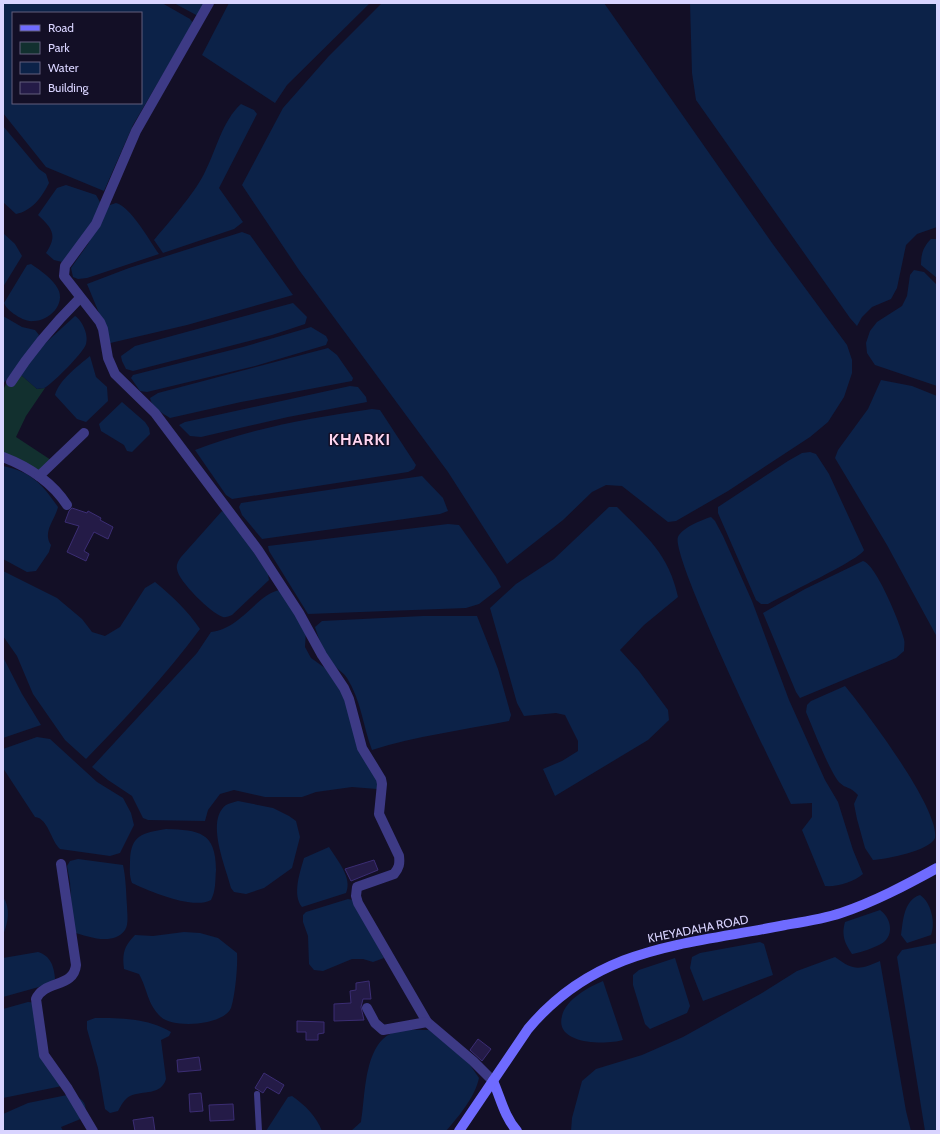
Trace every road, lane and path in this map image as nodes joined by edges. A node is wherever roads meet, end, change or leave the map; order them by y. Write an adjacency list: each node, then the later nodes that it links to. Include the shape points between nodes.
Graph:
1 (209, 3): 2 (street, via 136,131 96,224 64,270 64,276)
2 (80, 298): 3 (street, via 47,332); 11 (street, via 100,322 108,358 115,374 155,413 258,550 299,613 349,699 362,748 381,779 380,814 400,863 394,874 357,887 356,896)
3 (11, 382)
4 (84, 433): 6 (street)
5 (3, 457): 6 (street)
6 (39, 476): 7 (street, via 60,494)
7 (67, 505)
8 (61, 864): 14 (street, via 75,972 70,978 38,992 36,999 44,1055)
9 (937, 868): 12 (main road, KHEYADAHA ROAD, via 905,886 840,913 652,950 622,960 590,976 540,1014)
10 (367, 1008): 11 (street, via 375,1023 383,1030)
11 (427, 1022): 12 (street, via 473,1061)
12 (493, 1082): 16 (main road, KHEYADAHA ROAD); 17 (main road, via 503,1111)
13 (257, 1094): 15 (lane)
14 (93, 1131)
15 (259, 1131)
16 (459, 1131)
17 (517, 1131)

